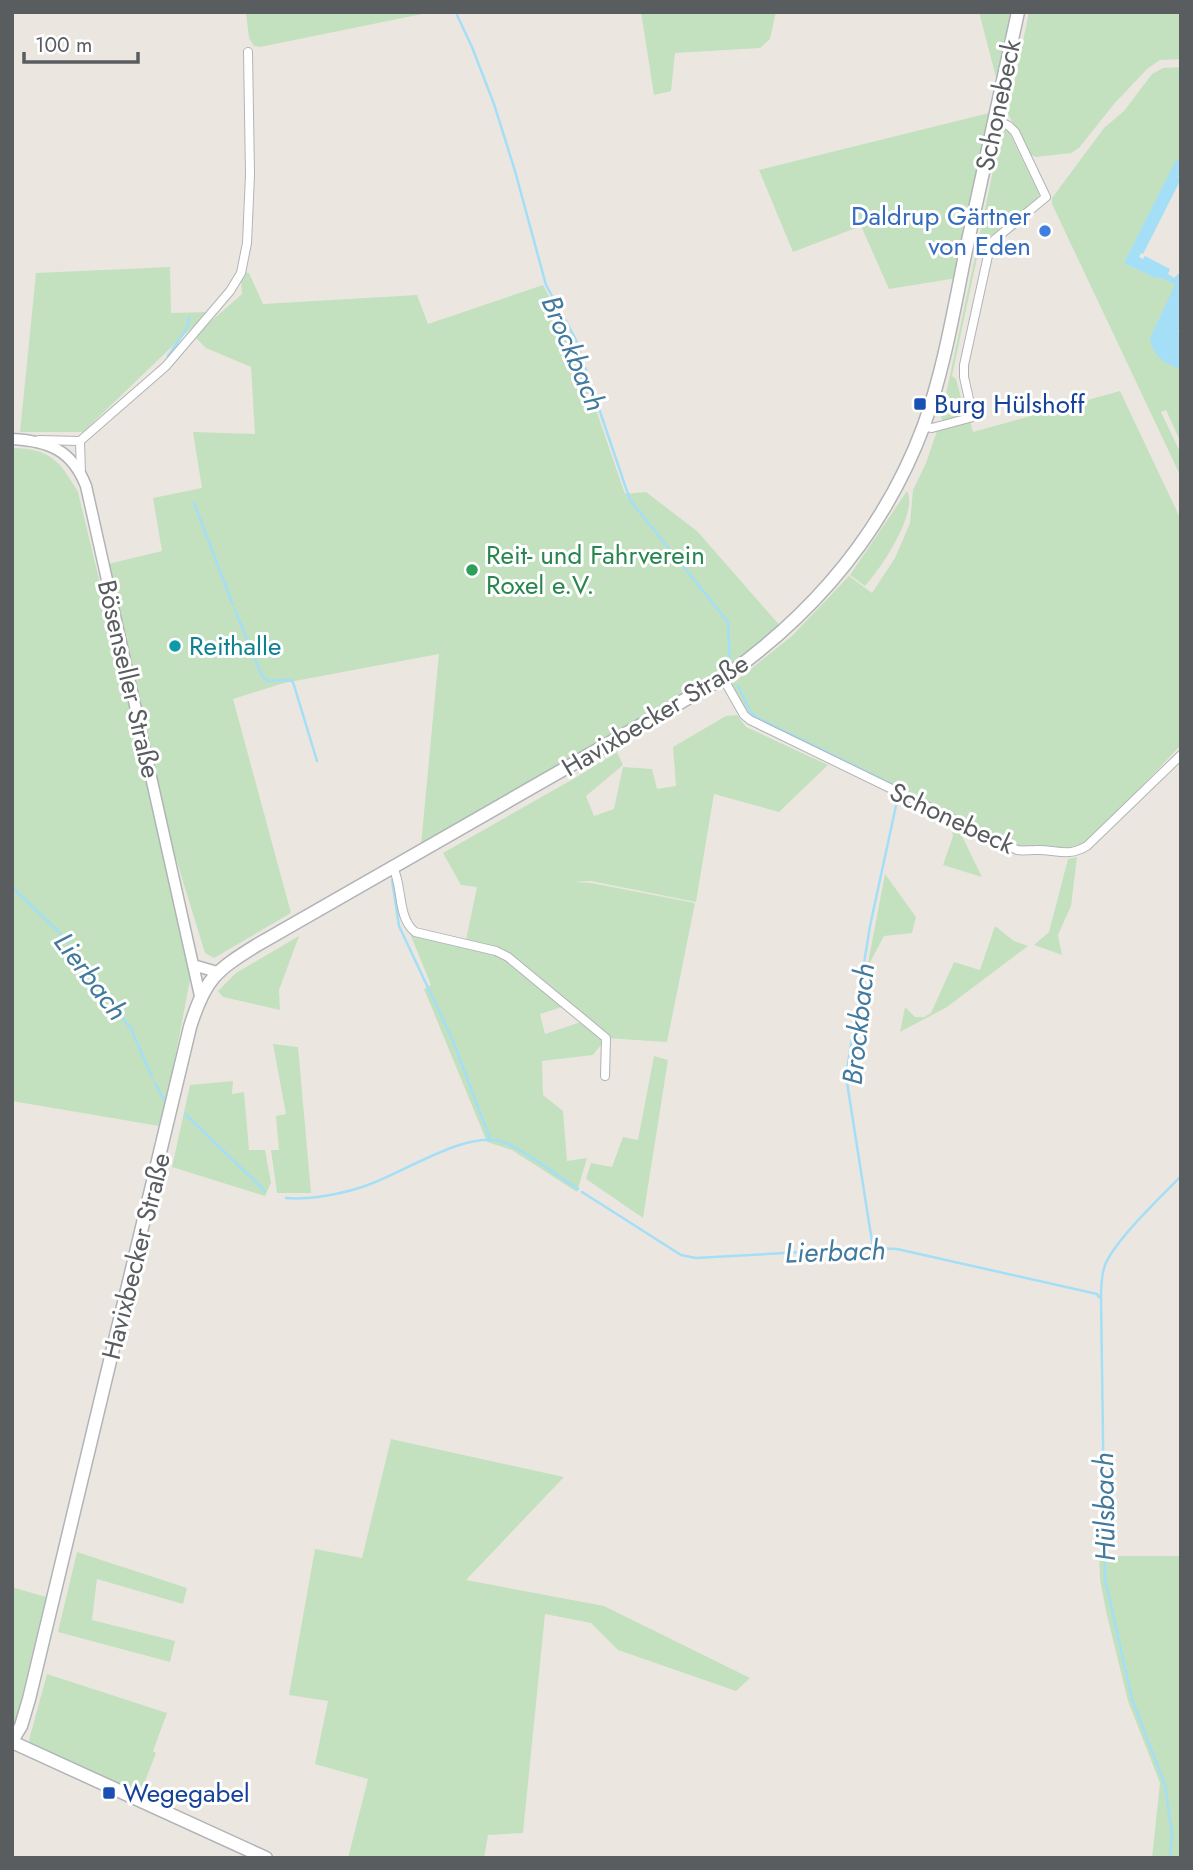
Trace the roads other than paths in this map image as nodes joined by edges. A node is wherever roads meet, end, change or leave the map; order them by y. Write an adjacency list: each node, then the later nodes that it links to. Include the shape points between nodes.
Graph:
1 (1018, 12): 3 (main road, Schonebeck)
2 (248, 52): 8 (street, via 250,175 241,273 166,366)
3 (995, 119): 4 (main road, Schonebeck); 5 (street, via 1015,132 1046,197 994,240 989,251 964,365 973,417 932,428)
4 (960, 281): 5 (main road, Havixbecker Straße)
5 (923, 426): 10 (main road, Havixbecker Straße, via 892,495 838,575 785,631)
6 (12, 439): 7 (street, Bösenseller Straße)
7 (36, 440): 8 (street); 9 (street, Bösenseller Straße, via 63,452)
8 (80, 441): 9 (street)
9 (81, 474): 13 (street, Bösenseller Straße)
10 (723, 678): 11 (street, Schonebeck, via 750,720 1025,852 1068,854 1087,846); 12 (main road, Havixbecker Straße)
11 (1181, 755)
12 (393, 867): 14 (main road, Havixbecker Straße); 16 (street, via 407,926 508,957 606,1038)
13 (193, 965): 14 (street); 15 (street, Bösenseller Straße)
14 (217, 972): 15 (main road, Havixbecker Straße)
15 (200, 996): 17 (main road, Havixbecker Straße, via 33,1686)
16 (605, 1076)
17 (12, 1742): 18 (main road)
18 (266, 1858)

